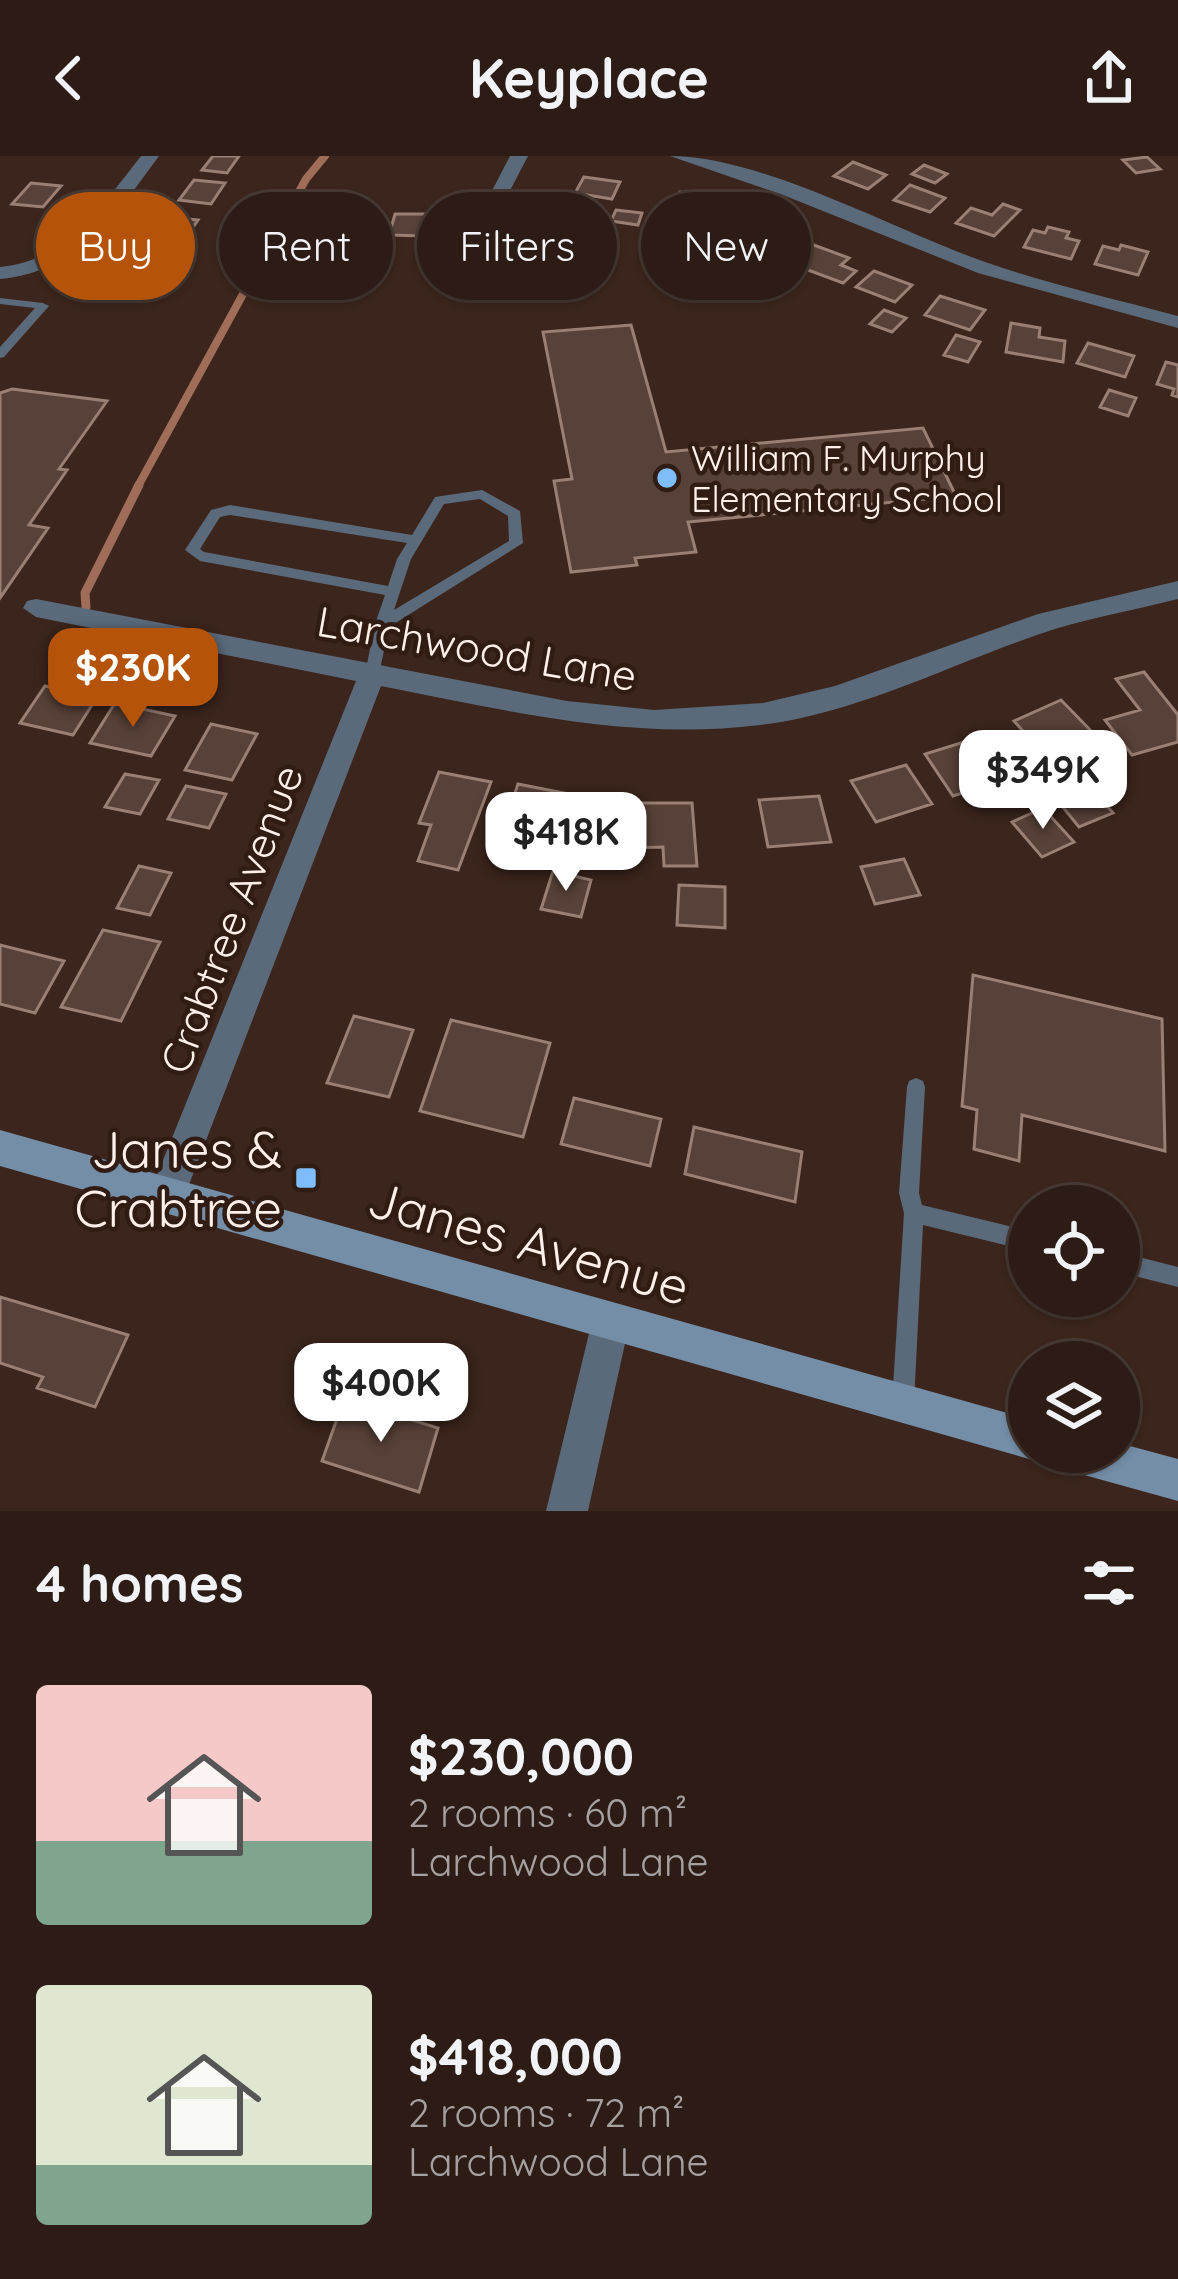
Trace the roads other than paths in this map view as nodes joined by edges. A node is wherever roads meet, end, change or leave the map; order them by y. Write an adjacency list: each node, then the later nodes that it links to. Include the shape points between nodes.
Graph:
1 (149, 156): 5 (street, via 78,243 46,267)
2 (519, 156): 4 (street)
3 (679, 156): 7 (street, via 790,190 986,269)
4 (500, 192)
5 (0, 273)
6 (0, 301): 8 (lane, via 43,307)
7 (1178, 322)
8 (0, 354)
9 (415, 541): 11 (lane); 11 (lane, via 230,510 216,514 192,550); 13 (lane, via 440,500 482,494 515,514 516,543)
10 (1178, 590): 14 (street, Larchwood Lane, via 1038,624 838,696 763,714 610,718)
11 (393, 592): 13 (lane)
12 (36, 608): 14 (street, Larchwood Lane)
13 (382, 624): 14 (lane)
14 (372, 674): 17 (street, Crabtree Avenue)
15 (916, 1087): 18 (lane)
16 (0, 1148): 17 (street, Janes Avenue)
17 (167, 1195): 22 (street, Janes Avenue)
18 (914, 1213): 19 (lane); 23 (lane)
19 (1008, 1236)
20 (1140, 1267): 21 (lane)
21 (1178, 1276)
22 (611, 1321): 23 (street, Janes Avenue); 27 (street)
23 (904, 1403): 24 (street, Janes Avenue)
24 (1008, 1432)
25 (1140, 1469): 26 (street)
26 (1178, 1480)
27 (567, 1511)

